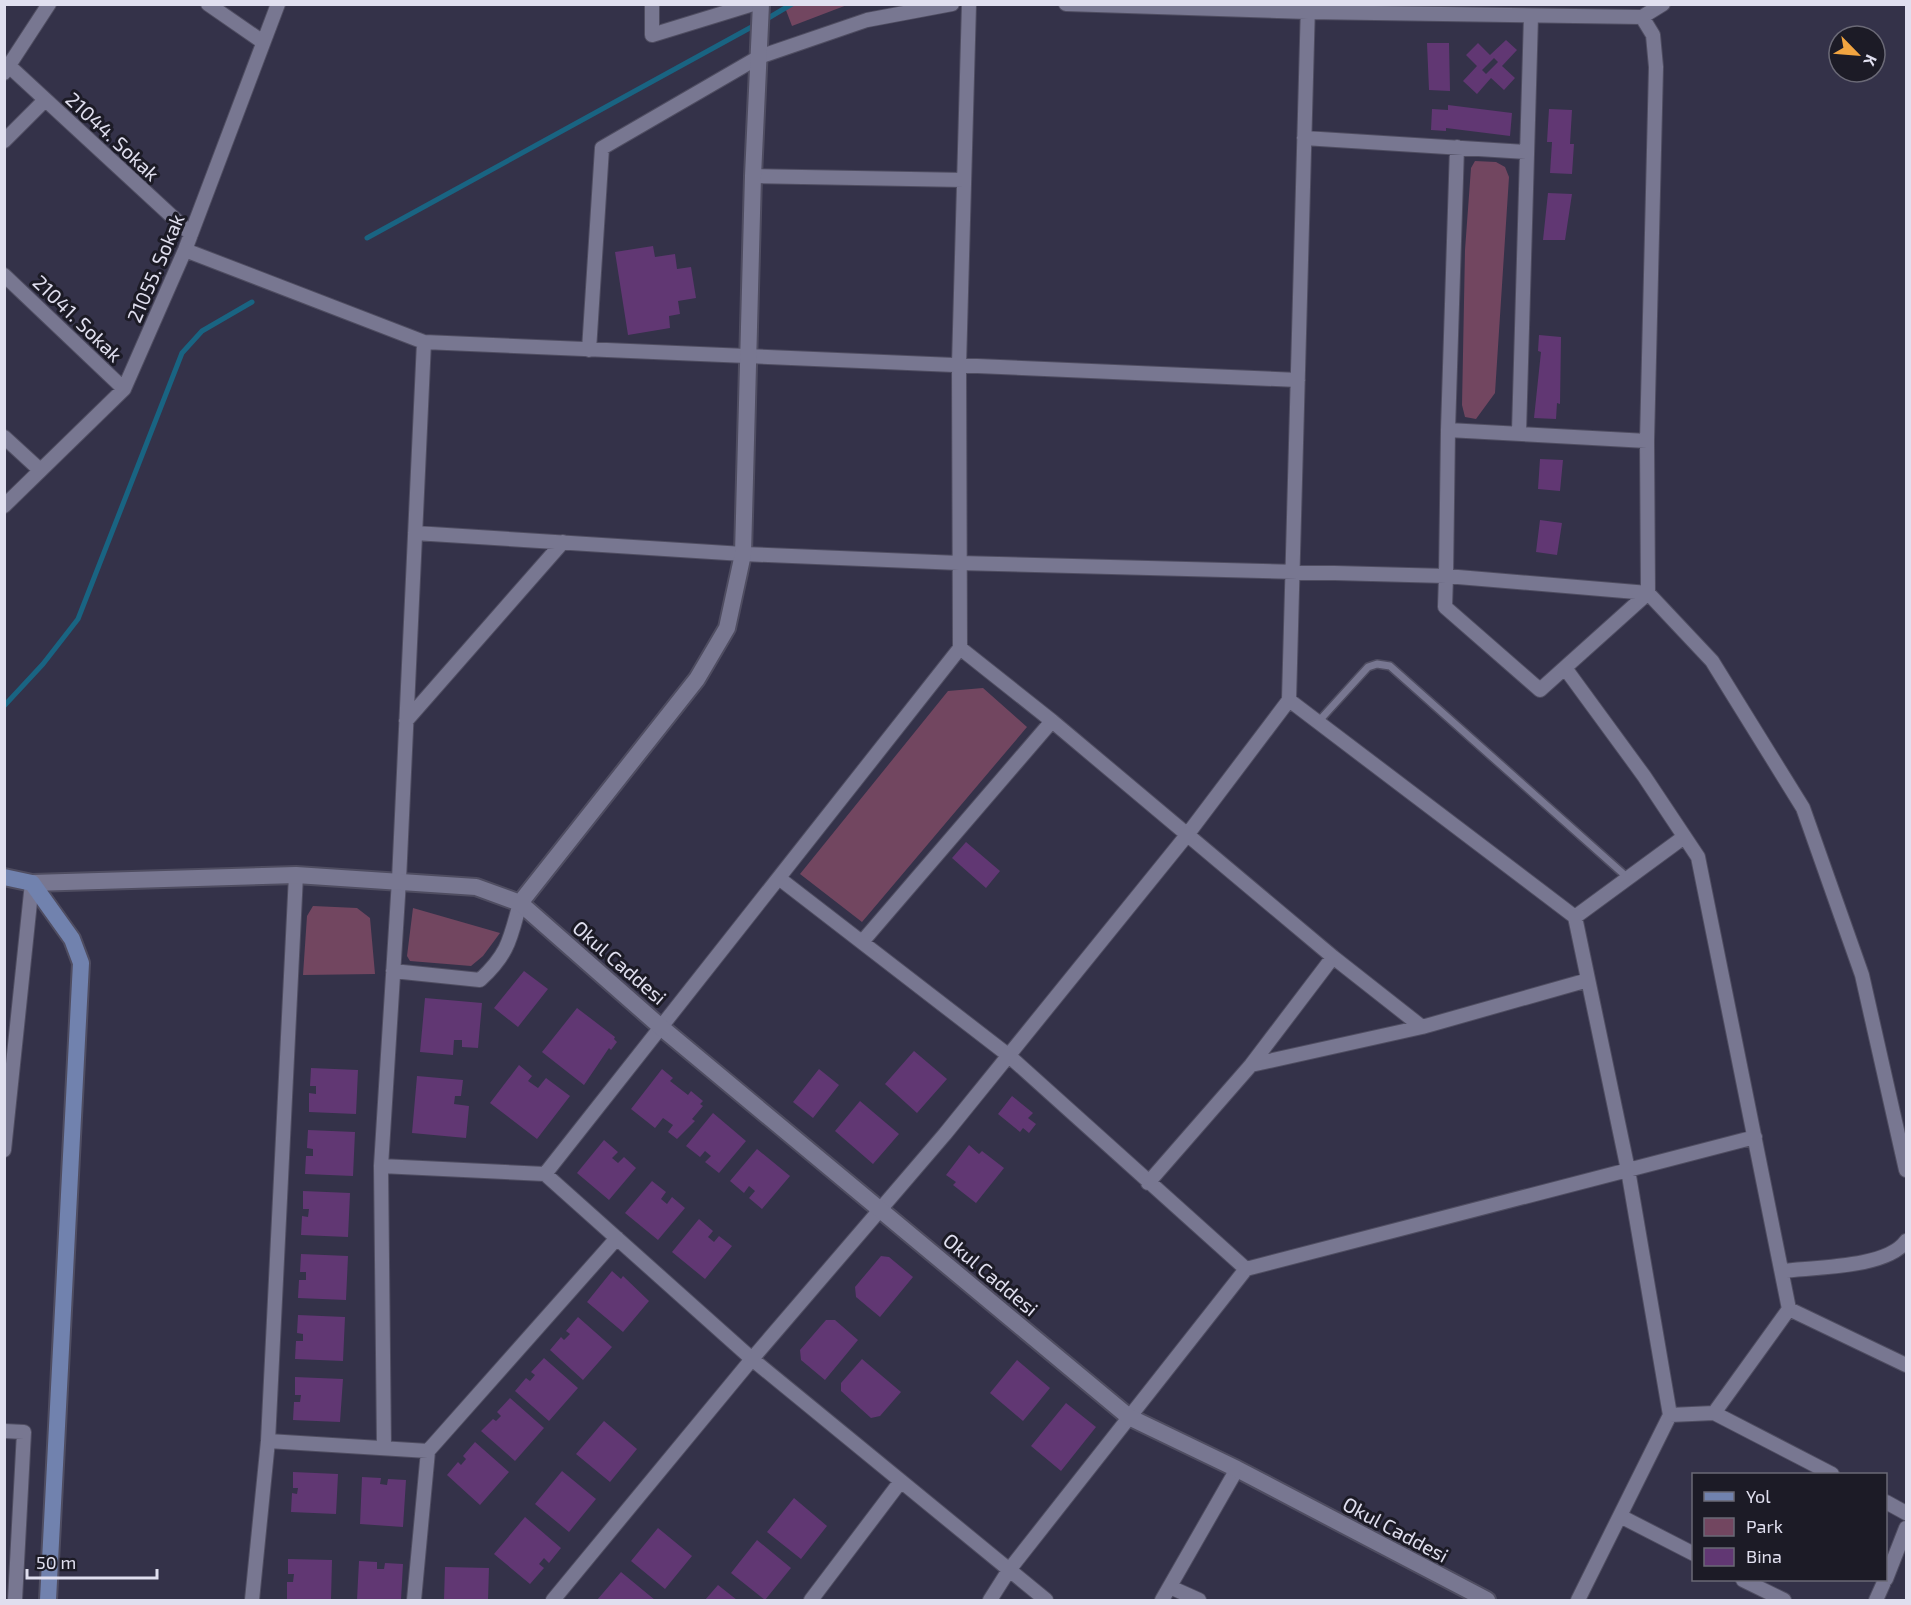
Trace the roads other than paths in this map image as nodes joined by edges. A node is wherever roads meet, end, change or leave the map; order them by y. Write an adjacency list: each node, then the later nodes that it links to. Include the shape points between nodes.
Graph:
1 (49, 4): 16 (street)
2 (208, 4): 14 (street)
3 (278, 4): 14 (street, 21055. Sokak)
4 (652, 4): 5 (street, via 652,34)
5 (753, 4)
6 (761, 4): 15 (street)
7 (952, 4): 15 (street, via 867,20)
8 (969, 4): 23 (street)
9 (1066, 4): 11 (street)
10 (1663, 4): 13 (street)
11 (1308, 8): 12 (street); 18 (street)
12 (1531, 16): 13 (street); 21 (street)
13 (1642, 17): 36 (street, via 1653,35 1656,67)
14 (263, 42): 24 (street, 21055. Sokak)
15 (759, 48): 22 (street); 28 (street, via 602,148)
16 (7, 70): 17 (street, 21044. Sokak)
17 (45, 100): 19 (street); 24 (street, 21044. Sokak)
18 (1304, 138): 20 (street); 31 (street)
19 (4, 141)
20 (1456, 147): 21 (street); 33 (street)
21 (1527, 152): 34 (street)
22 (753, 176): 23 (street); 29 (street)
23 (964, 180): 30 (street)
24 (191, 234): 25 (street, 21055. Sokak)
25 (185, 250): 27 (street); 32 (street, 21055. Sokak)
26 (4, 275): 32 (street, 21041. Sokak)
27 (424, 342): 28 (street); 39 (street)
28 (589, 350): 29 (street)
29 (748, 356): 30 (street); 41 (street)
30 (959, 365): 31 (street); 42 (street)
31 (1298, 380): 43 (street)
32 (124, 389): 37 (street, 21055. Sokak)
33 (1448, 430): 34 (street); 44 (street)
34 (1519, 432): 36 (street)
35 (4, 437): 37 (street)
36 (1647, 441): 45 (street)
37 (40, 470): 38 (street, 21055. Sokak)
38 (4, 506)
39 (415, 533): 40 (street); 50 (street)
40 (563, 542): 41 (street); 50 (street)
41 (743, 554): 42 (street); 61 (street, via 727,628 697,679)
42 (959, 563): 43 (street); 46 (street)
43 (1294, 570): 44 (street); 48 (street)
44 (1446, 576): 45 (street); 47 (street, via 1445,607 1540,690)
45 (1648, 593): 47 (street); 75 (street, via 1712,661 1803,808 1862,975)
46 (960, 648): 49 (street); 57 (street)
47 (1564, 668): 53 (street)
48 (1288, 700): 51 (street); 52 (street)
49 (1052, 721): 52 (street); 63 (street)
50 (406, 722): 58 (street)
51 (1318, 722): 56 (lane, via 1368,667 1390,666); 62 (street)
52 (1186, 835): 64 (street); 69 (street)
53 (1684, 837): 56 (street); 71 (street, via 1698,857)
54 (296, 875): 58 (street); 59 (street); 90 (street)
55 (4, 877): 59 (main road)
56 (1628, 878): 62 (street)
57 (780, 879): 63 (street); 68 (street)
58 (399, 880): 61 (street, via 476,887); 65 (street)
59 (32, 883): 60 (main road); 72 (street); 107 (main road, via 72,939 81,963)
60 (4, 889)
61 (520, 903): 65 (street, via 507,950 480,980); 68 (street, Okul Caddesi)
62 (1575, 917): 66 (street)
63 (862, 942): 69 (street)
64 (1333, 957): 67 (street); 70 (street)
65 (393, 971): 73 (street)
66 (1588, 980): 67 (street); 74 (street)
67 (1422, 1027): 70 (street)
68 (662, 1028): 76 (street); 78 (street, Okul Caddesi)
69 (1008, 1055): 77 (street); 78 (street)
70 (1251, 1065): 77 (street)
71 (1755, 1137): 74 (street); 82 (street)
72 (4, 1150)
73 (381, 1166): 76 (street); 91 (street)
74 (1628, 1170): 81 (street); 87 (street)
75 (1906, 1170)
76 (545, 1174): 79 (street)
77 (1148, 1183): 81 (street)
78 (880, 1209): 84 (street); 88 (street, Okul Caddesi)
79 (617, 1238): 84 (street); 92 (street)
80 (1906, 1240): 82 (street, via 1900,1249 1876,1260)
81 (1246, 1269): 88 (street)
82 (1782, 1271): 83 (street)
83 (1789, 1309): 85 (street); 86 (street)
84 (752, 1359): 95 (street); 110 (street)
85 (1906, 1365)
86 (1714, 1413): 87 (street); 94 (street)
87 (1670, 1415): 98 (street)
88 (1129, 1417): 93 (street, Okul Caddesi); 101 (street)
89 (4, 1431): 106 (street, via 24,1432)
90 (268, 1441): 91 (street); 108 (street)
91 (384, 1448): 92 (street)
92 (428, 1451): 109 (street)
93 (1237, 1468): 105 (street); 116 (street, Okul Caddesi)
94 (1830, 1473)
95 (901, 1481): 101 (street); 111 (street)
96 (1887, 1503): 97 (street)
97 (1906, 1513)
98 (1620, 1516): 100 (street); 117 (street)
99 (1906, 1528): 102 (street)
100 (1692, 1553)
101 (1009, 1570): 112 (street); 113 (street)
102 (1887, 1574)
103 (1745, 1581): 118 (street)
104 (1884, 1581): 119 (street)
105 (1170, 1587): 114 (street); 115 (street)
106 (15, 1600)
107 (48, 1600)
108 (252, 1600)
109 (414, 1600)
110 (553, 1600)
111 (811, 1600)
112 (990, 1600)
113 (1046, 1600)
114 (1162, 1600)
115 (1199, 1600)
116 (1487, 1600)
117 (1578, 1600)
118 (1784, 1600)
119 (1876, 1600)

